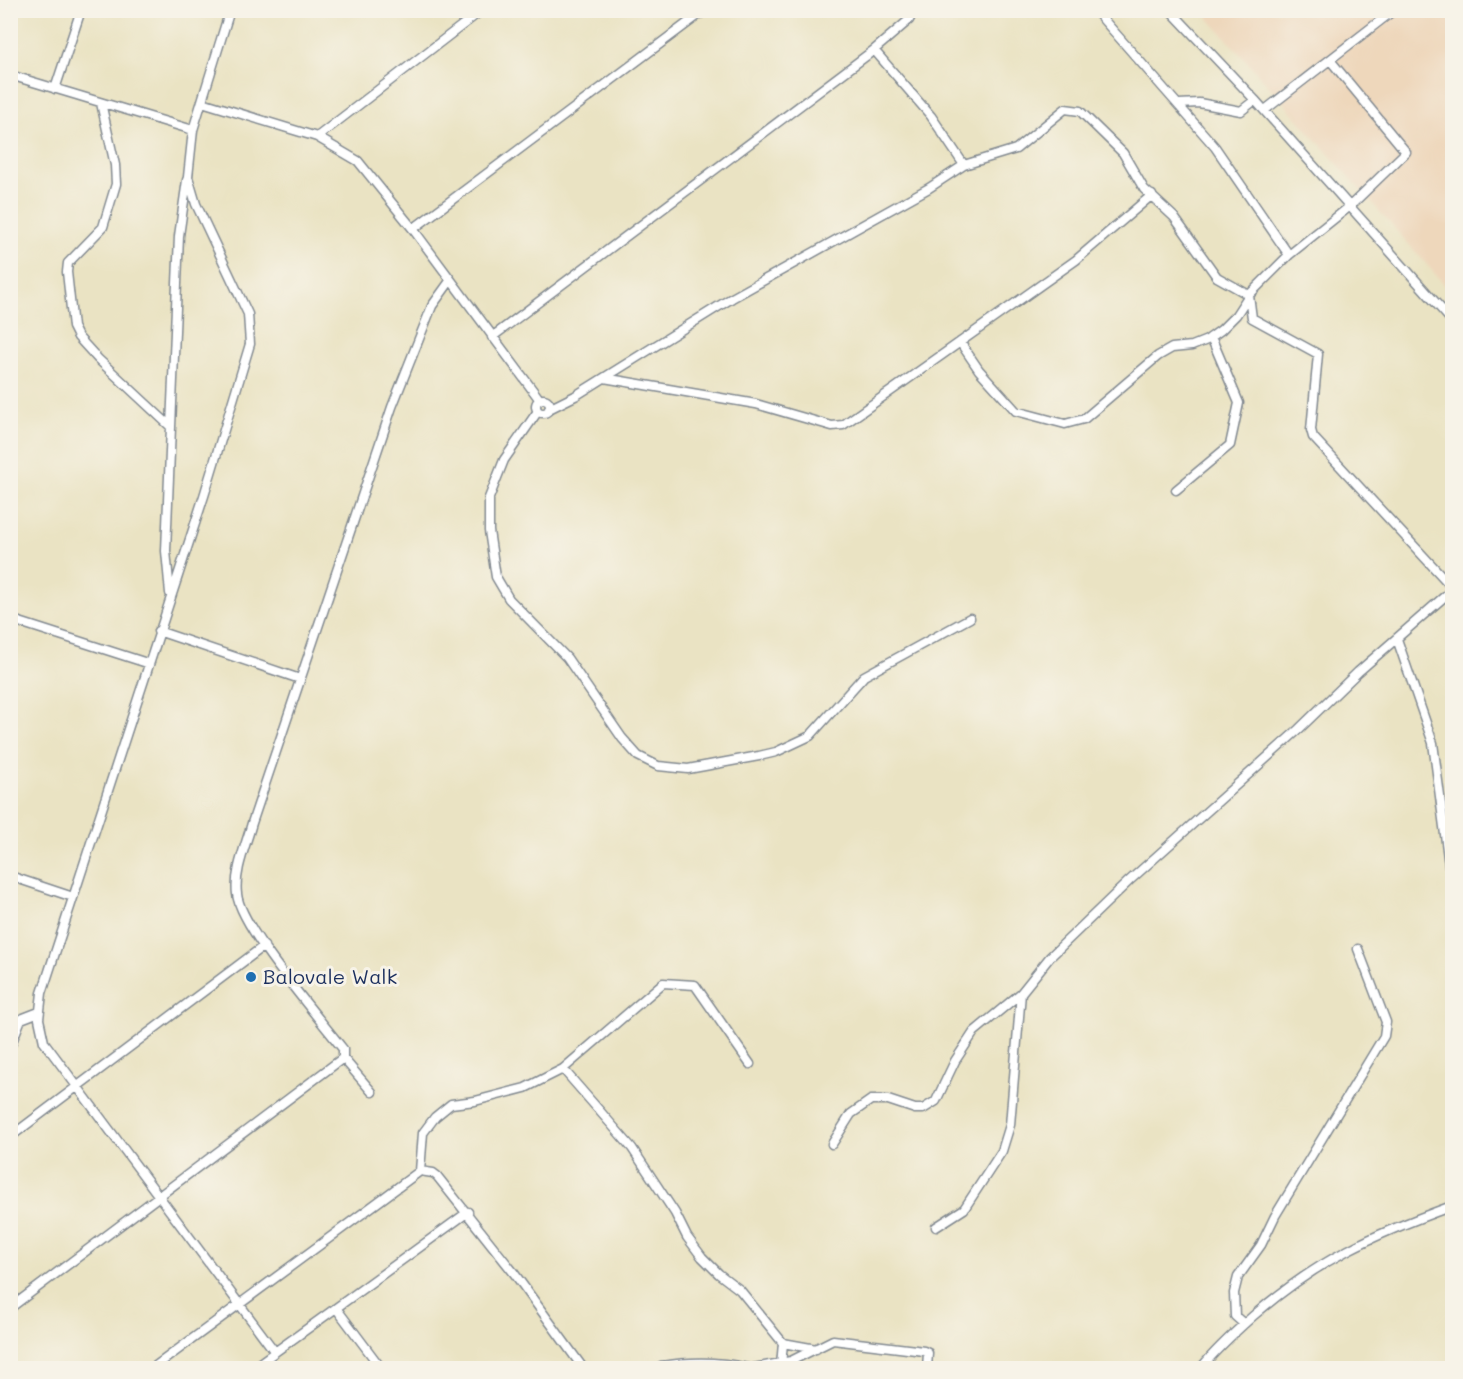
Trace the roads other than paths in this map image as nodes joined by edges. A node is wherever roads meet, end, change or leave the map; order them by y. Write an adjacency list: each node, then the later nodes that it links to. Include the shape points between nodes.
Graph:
1 (81, 10): 12 (street)
2 (230, 10): 14 (street)
3 (482, 10): 19 (street)
4 (705, 10): 24 (street)
5 (914, 10): 9 (street, via 909,20)
6 (1095, 10): 16 (street)
7 (1170, 10): 13 (street)
8 (1394, 10): 10 (street)
9 (874, 51): 20 (street, via 931,116); 29 (street)
10 (1329, 60): 17 (street); 23 (street, via 1406,152)
11 (10, 75): 12 (street)
12 (55, 89): 15 (street)
13 (1256, 100): 16 (street, via 1241,111 1199,103); 17 (street)
14 (202, 102): 18 (street); 19 (street)
15 (101, 104): 18 (street); 36 (street, via 116,184 103,227 68,263 73,327 98,359)
16 (1179, 104): 25 (street, via 1251,197)
17 (1265, 110): 23 (street)
18 (193, 130): 21 (street)
19 (317, 137): 24 (street, via 358,161)
20 (964, 165): 22 (street, via 1016,149 1058,114 1073,108 1123,153 1133,175); 32 (street, via 732,298)
21 (188, 177): 36 (street, via 179,236); 39 (street, via 196,204 248,314 250,344)
22 (1152, 195): 27 (street, via 1180,225 1217,277); 31 (street, via 1076,260)
23 (1349, 207): 25 (street); 28 (street)
24 (413, 229): 26 (street)
25 (1289, 255): 27 (street)
26 (450, 281): 29 (street); 45 (street, via 436,298 416,344)
27 (1249, 295): 30 (street, via 1236,315); 38 (street, via 1252,318 1317,354 1313,437)
28 (1452, 321)
29 (492, 337): 33 (street)
30 (1211, 337): 31 (street, via 1158,356 1073,424 1016,411); 37 (street, via 1239,403 1230,445)
31 (960, 342): 32 (street, via 843,425 832,426 756,404)
32 (604, 378): 34 (street)
33 (540, 400): 34 (street, via 547,400); 35 (street, via 536,405)
34 (549, 409): 35 (street)
35 (538, 411): 40 (street, via 504,460 489,498 496,577 509,599 567,658 622,738 638,756 658,766 675,770 776,752 810,736 864,676)
36 (171, 427): 39 (street, via 166,551)
37 (1176, 490)
38 (1452, 588): 43 (street)
39 (170, 596): 42 (street)
40 (969, 618)
41 (11, 619): 44 (street)
42 (158, 631): 44 (street); 45 (street)
43 (1397, 639): 47 (street, via 1433,743); 51 (street, via 1129,881 1050,957)
44 (147, 663): 48 (street)
45 (300, 679): 49 (street, via 237,880 239,904)
46 (10, 876): 48 (street)
47 (1452, 888)
48 (73, 897): 52 (street)
49 (264, 946): 54 (street, via 342,1049); 57 (street)
50 (1358, 949): 69 (street, via 1386,1022 1384,1036 1261,1245 1238,1277 1235,1316)
51 (1021, 993): 60 (street, via 974,1032 936,1101 915,1109 888,1100 871,1100 851,1114); 65 (street, via 1010,1125 1002,1151 964,1209)
52 (39, 1012): 53 (street, via 21,1019); 57 (street, via 44,1042)
53 (10, 1047)
54 (343, 1058): 58 (street); 62 (street)
55 (750, 1064): 56 (street, via 695,986 663,983)
56 (563, 1069): 61 (street, via 525,1088 451,1104 435,1117 422,1136); 70 (street, via 633,1148 702,1257 740,1290)
57 (77, 1087): 59 (street); 62 (street)
58 (372, 1092)
59 (10, 1137)
60 (832, 1144)
61 (420, 1171): 64 (street, via 437,1176); 66 (street)
62 (158, 1197): 66 (street); 67 (street)
63 (1452, 1206): 69 (street, via 1376,1234 1332,1257 1292,1282)
64 (468, 1212): 68 (street); 78 (street)
65 (936, 1227)
66 (238, 1303): 72 (street); 75 (street)
67 (10, 1308)
68 (336, 1308): 72 (street); 77 (street)
69 (1244, 1324): 82 (street)
70 (783, 1343): 71 (street); 73 (street)
71 (816, 1348): 73 (street); 81 (street, via 832,1340 924,1351 928,1353)
72 (275, 1352): 76 (street)
73 (781, 1365): 80 (street)
74 (661, 1366): 79 (street, via 692,1361)
75 (153, 1368)
76 (253, 1368)
77 (381, 1368)
78 (583, 1368)
79 (748, 1368)
80 (754, 1368)
81 (927, 1368)
82 (1201, 1368)

